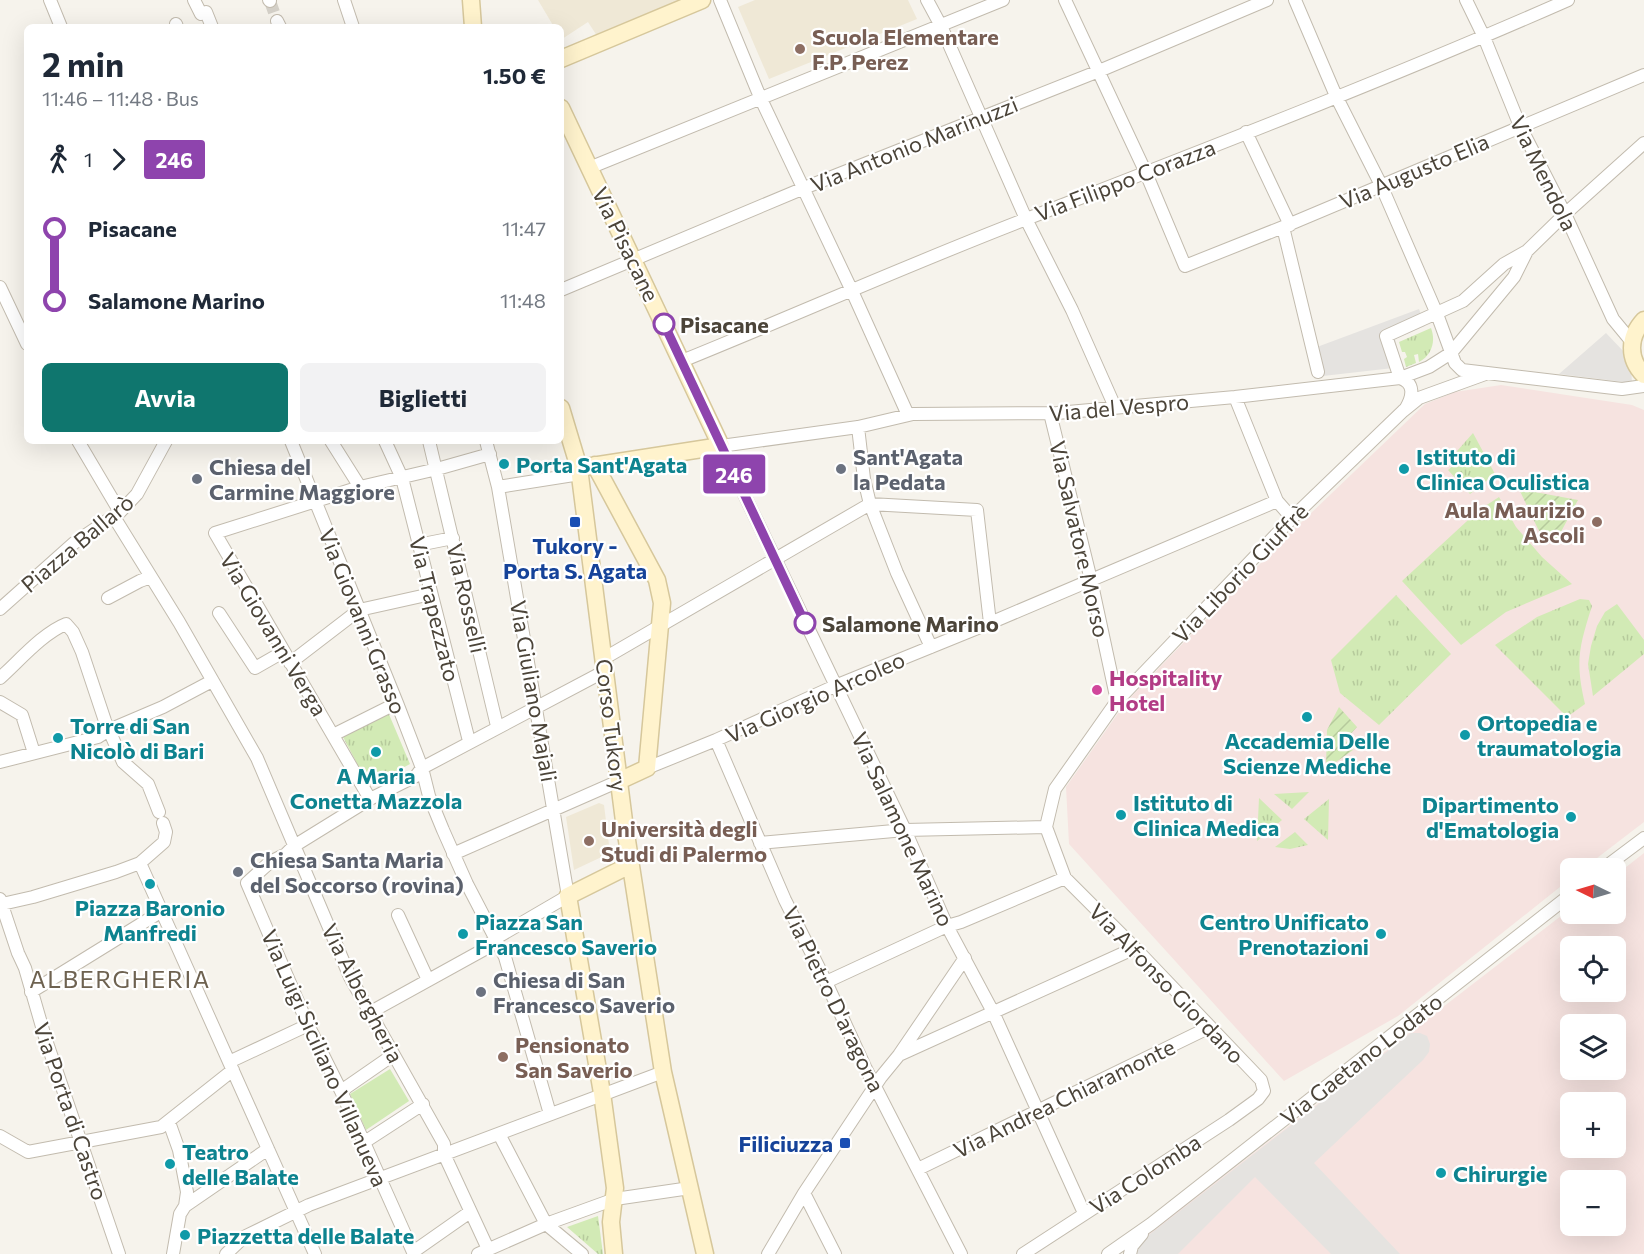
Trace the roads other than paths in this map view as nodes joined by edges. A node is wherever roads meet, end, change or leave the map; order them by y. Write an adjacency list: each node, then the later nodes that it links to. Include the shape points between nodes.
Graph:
1 (50, 0): 14 (street)
2 (194, 0): 15 (street)
3 (344, 0): 16 (street)
4 (471, 0): 17 (street)
5 (702, 0): 20 (street)
6 (720, 0): 24 (street)
7 (927, 0): 18 (street)
8 (1003, 0): 18 (street)
9 (1065, 0): 21 (street)
10 (1267, 0): 21 (street, Via Antonio Marinuzzi)
11 (1295, 0): 23 (street)
12 (1466, 0): 19 (street, Via Mendola)
13 (1568, 0): 19 (street, Via Filippo Corazza)
14 (60, 24)
15 (210, 24)
16 (352, 24)
17 (473, 24)
18 (941, 26): 24 (street); 26 (street)
19 (1484, 37): 23 (street, Via Filippo Corazza); 27 (street, Via Mendola)
20 (564, 58)
21 (1099, 70): 26 (street, Via Antonio Marinuzzi); 31 (street)
22 (1644, 75): 27 (street, Via Augusto Elia)
23 (1336, 96): 28 (street, Via Filippo Corazza); 32 (street)
24 (760, 97): 30 (street); 33 (street)
25 (564, 114): 30 (street, Via Pisacane)
26 (982, 117): 33 (street, Via Antonio Marinuzzi); 35 (street)
27 (1520, 126): 32 (street, Via Augusto Elia); 34 (street, Via Mendola)
28 (1246, 132): 31 (street, Via Filippo Corazza); 36 (street)
29 (1644, 143): 34 (street)
30 (589, 168): 38 (street, Via Pisacane)
31 (1146, 173): 35 (street, Via Filippo Corazza); 36 (street, Via Augusto Elia, via 1185,266)
32 (1381, 185): 36 (street, Via Augusto Elia); 42 (street)
33 (803, 188): 38 (street, Via Antonio Marinuzzi); 41 (street)
34 (1565, 214): 37 (street); 45 (street, Via Mendola, via 1613,319)
35 (1026, 219): 41 (street, Via Filippo Corazza); 55 (street)
36 (1287, 226): 49 (street)
37 (1527, 252): 42 (street, via 1504,264); 46 (street, Via del Vespro, via 1514,277)
38 (634, 260): 40 (street, Via Antonio Marinuzzi); 47 (street, Via Pisacane)
39 (0, 287): 44 (street)
40 (564, 289)
41 (852, 291): 47 (street, Via Filippo Corazza); 58 (street)
42 (1439, 319): 46 (street); 48 (street, via 1438,351); 52 (street, via 1386,336)
43 (1644, 320): 45 (street)
44 (24, 338)
45 (1632, 342): 51 (street, via 1634,362)
46 (1451, 353): 48 (street, Via del Vespro); 50 (street, via 1462,370)
47 (682, 361): 68 (street, Via Pisacane)
48 (1429, 367): 52 (street, Via del Vespro)
49 (1318, 372)
50 (1488, 373): 53 (street, via 1622,389); 56 (street, Via Liborio Giuffrè, via 1419,398)
51 (1644, 375)
52 (1400, 378): 54 (street, Via del Vespro); 56 (street, via 1407,380 1412,393)
53 (1644, 386)
54 (1235, 397): 55 (street, Via del Vespro); 75 (street)
55 (1115, 407): 57 (street, Via del Vespro)
56 (1403, 411): 79 (street, Via Liborio Giuffrè)
57 (1050, 413): 58 (street, Via del Vespro); 84 (street, Via Salvatore Morso)
58 (908, 415): 60 (street, Via del Vespro)
59 (564, 416): 71 (street, Corso Tukory)
60 (858, 428): 68 (street, Via del Vespro); 77 (street)
61 (81, 444): 78 (street, Via Albergheria)
62 (164, 444): 78 (street, Piazza Ballarò, via 137,495)
63 (292, 444): 76 (street, Via Giovanni Grasso)
64 (333, 444): 73 (street)
65 (386, 444): 72 (street, Via Trapezzato)
66 (430, 444): 70 (street, Via Rosselli)
67 (487, 444): 69 (street, Via Giuliano Majali)
68 (721, 446): 71 (street, Via del Vespro); 82 (street, Via Salamone Marino)
69 (490, 454): 70 (street); 74 (street, Via Giuliano Majali)
70 (437, 469): 72 (street); 80 (street, Via Rosselli)
71 (585, 469): 74 (street); 91 (street, Corso Tukory, via 657,580); 94 (street, Corso Tukory)
72 (402, 478): 73 (street); 81 (street, Via Trapezzato)
73 (360, 487): 76 (street)
74 (498, 487): 101 (street, Via Giuliano Majali)
75 (1277, 501): 79 (street); 84 (street, Via Giorgio Arcoleo)
76 (315, 502): 88 (street, Via Giovanni Grasso); 93 (street, Via Giovanni Verga, via 214,533)
77 (870, 504): 82 (street); 90 (street, via 977,510); 92 (street)
78 (117, 515): 83 (street, Via Albergheria); 87 (street, Piazza Ballarò, via 74,543)
79 (1292, 518): 98 (street, Via Liborio Giuffrè)
80 (453, 538): 81 (street); 102 (street, Via Rosselli)
81 (418, 545): 85 (street, Via Trapezzato)
82 (775, 561): 91 (street); 97 (street, Via Salamone Marino)
83 (151, 577): 86 (street); 96 (street, Via Albergheria)
84 (1091, 580): 90 (street, Via Giorgio Arcoleo); 98 (street, Via Salvatore Morso)
85 (431, 594): 88 (street); 106 (street, Via Trapezzato)
86 (108, 598)
87 (0, 609)
88 (359, 610): 93 (street); 100 (street, Via Giovanni Grasso)
89 (219, 613): 93 (street, via 255,668)
90 (990, 624): 92 (street, Via Giorgio Arcoleo)
91 (661, 625): 94 (street); 110 (street, Corso Tukory)
92 (931, 647): 97 (street, Via Giorgio Arcoleo)
93 (286, 657): 104 (street, Via Giovanni Verga)
94 (604, 665): 101 (street); 111 (street, Corso Tukory)
95 (0, 678): 103 (street, via 66,624 82,652)
96 (212, 681): 103 (street); 118 (street, Via Albergheria, via 258,758)
97 (835, 686): 105 (street, Via Giorgio Arcoleo); 115 (street, Via Salamone Marino)
98 (1117, 700): 114 (street, Via Liborio Giuffrè, via 1055,789)
99 (0, 702): 107 (street, via 22,715)
100 (397, 703): 104 (street); 109 (street, Via Giovanni Grasso)
101 (537, 707): 102 (street); 113 (street, Via Giuliano Majali)
102 (497, 726): 106 (street)
103 (109, 730): 107 (street, via 98,737); 121 (street, via 123,762 148,784 163,823 164,842)
104 (333, 735): 112 (street, Via Giovanni Verga)
105 (716, 740): 110 (street, Via Giorgio Arcoleo); 117 (street, Via Pietro D'aragona)
106 (469, 741): 109 (street)
107 (34, 753): 108 (street)
108 (0, 762)
109 (422, 768): 112 (street, via 416,776); 119 (street, Via Giovanni Grasso)
110 (647, 768): 111 (street, Via Giorgio Arcoleo)
111 (619, 781): 113 (street); 122 (street, Corso Tukory)
112 (370, 799): 118 (street)
113 (555, 810): 119 (street); 124 (street, Via Giuliano Majali)
114 (1046, 827): 115 (street); 123 (street)
115 (904, 830): 117 (street); 129 (street, Via Salamone Marino)
116 (1644, 838): 120 (street)
117 (760, 843): 134 (street, Via Pietro D'aragona)
118 (294, 846): 137 (street, Via Albergheria); 138 (street, Via Luigi Siciliano Villanueva, via 247,883)
119 (453, 854): 130 (street, Via Giovanni Grasso)
120 (1618, 858)
121 (140, 863): 125 (street, via 33,897); 127 (street)
122 (630, 865): 124 (street); 143 (street, Corso Tukory)
123 (1065, 878): 129 (street); 131 (street, Via Alfonso Giordano)
124 (568, 896): 130 (street); 147 (street)
125 (1, 902): 135 (street, Via Porta di Castro)
126 (1560, 903): 168 (street, Via Gaetano Lodato)
127 (162, 911): 135 (street); 142 (street)
128 (398, 915): 133 (street)
129 (947, 926): 132 (street, Via Salamone Marino); 134 (street)
130 (496, 938): 133 (street, via 483,950); 150 (street, Via Giovanni Grasso, via 505,957)
131 (1134, 948): 136 (street); 139 (street, Via Alfonso Giordano)
132 (964, 958): 136 (street, Via Salamone Marino); 141 (street)
133 (428, 981): 137 (street)
134 (826, 982): 144 (street, Via Pietro D'aragona)
135 (32, 992): 154 (street, Via Porta di Castro)
136 (993, 1012): 141 (street); 149 (street, Via Salamone Marino)
137 (369, 1013): 140 (street, Via Albergheria)
138 (308, 1024): 142 (street); 145 (street, Via Luigi Siciliano Villanueva)
139 (1210, 1027): 146 (street, Via Alfonso Giordano, via 1261,1080); 149 (street, Via Andrea Chiaramonte)
140 (393, 1055): 145 (street); 148 (street, Via Albergheria)
141 (899, 1055): 144 (street)
142 (231, 1066): 151 (street); 156 (street)
143 (663, 1072): 147 (street); 160 (street, Corso Tukory)
144 (876, 1085): 158 (street, Via Pietro D'aragona); 161 (street)
145 (341, 1091): 155 (street, Via Luigi Siciliano Villanueva)
146 (1264, 1091): 166 (street, Via Colomba, via 1229,1120)
147 (602, 1093): 150 (street); 162 (street)
148 (423, 1104): 155 (street); 157 (street, Via Albergheria, via 444,1144)
149 (1039, 1111): 158 (street, Via Andrea Chiaramonte); 166 (street, Via Salamone Marino)
150 (550, 1114): 152 (street)
151 (169, 1122): 154 (street); 163 (street, via 187,1192)
152 (499, 1134): 157 (street); 167 (street)
153 (0, 1136): 154 (street, via 28,1152)
154 (82, 1143): 171 (street, Via Porta di Castro)
155 (363, 1143): 159 (street, Via Luigi Siciliano Villanueva)
156 (268, 1149): 163 (street); 164 (street)
157 (444, 1154): 159 (street); 165 (street, Via Albergheria)
158 (918, 1169): 180 (street, Via Pietro D'aragona)
159 (379, 1179): 164 (street); 170 (street, Via Luigi Siciliano Villanueva)
160 (690, 1188): 162 (street); 177 (street, Corso Tukory)
161 (804, 1194): 178 (street); 179 (street)
162 (615, 1198): 167 (street); 176 (street, via 611,1222)
163 (185, 1206): 172 (street)
164 (295, 1210): 173 (street, via 244,1237); 174 (street)
165 (470, 1212): 169 (street, Via Albergheria); 170 (street)
166 (1084, 1213): 181 (street, Via Colomba)
167 (546, 1224): 169 (street); 175 (street)
168 (1151, 1224): 182 (street, Via Gaetano Lodato); 183 (street, Via Gaetano Lodato)
169 (484, 1252)
170 (414, 1253)
171 (119, 1254)
172 (173, 1254)
173 (226, 1254)
174 (315, 1254)
175 (582, 1254)
176 (614, 1254)
177 (705, 1254)
178 (768, 1254)
179 (836, 1254)
180 (961, 1254)
181 (1023, 1254)
182 (1108, 1254)
183 (1130, 1254)

